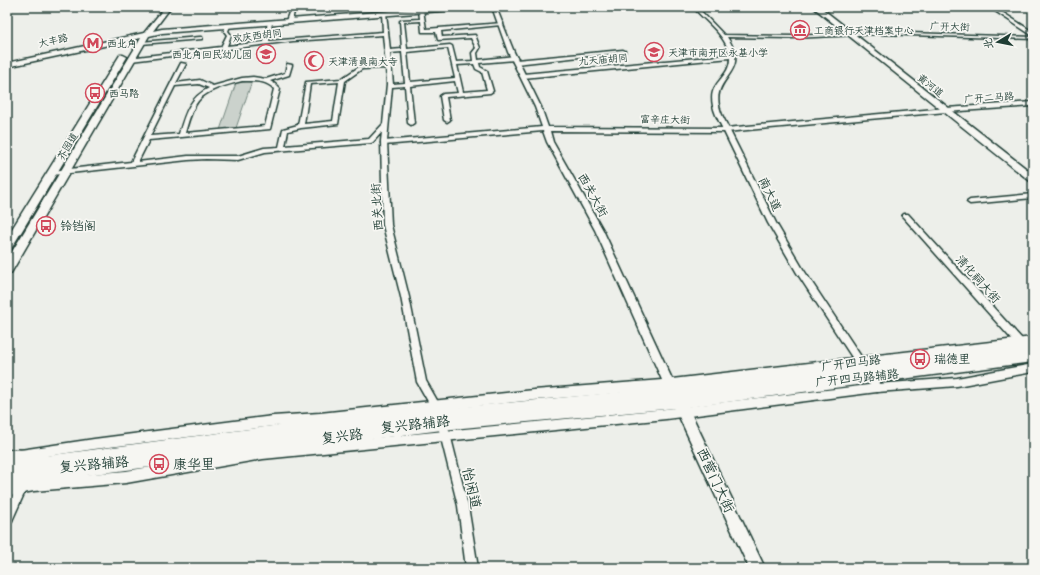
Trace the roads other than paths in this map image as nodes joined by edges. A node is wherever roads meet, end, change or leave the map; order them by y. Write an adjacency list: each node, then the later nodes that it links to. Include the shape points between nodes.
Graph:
1 (159, 7): 21 (main road)
2 (168, 7): 21 (main road)
3 (293, 7): 14 (street)
4 (297, 7): 14 (street)
5 (412, 7): 14 (main road)
6 (466, 7): 12 (main road)
7 (494, 7): 17 (street, 西关大街)
8 (695, 7): 24 (street)
9 (816, 7): 22 (main road, 黄河道)
10 (825, 7): 22 (main road, 黄河道)
11 (991, 7): 23 (street)
12 (422, 10): 13 (main road); 15 (street)
13 (384, 13): 14 (main road); 20 (street, 西关北街)
14 (292, 18): 16 (main road); 21 (main road)
15 (423, 20): 19 (street, via 424,31); 29 (street, via 402,22)
16 (270, 22): 18 (main road); 27 (street)
17 (500, 24): 19 (street); 34 (street, 西关大街)
18 (228, 26): 21 (main road); 28 (street, via 226,31 229,34)
19 (438, 30): 36 (street, via 440,39 473,36 478,48 474,53)
20 (385, 33): 27 (street, 欢庆西胡同); 31 (street, 西关北街)
21 (143, 34): 25 (street); 33 (main road, 芥园道); 35 (main road, 大丰路); 39 (main road, 大丰路); 67 (main road, 芥园道)
22 (854, 34): 24 (street, 广开大街, via 786,38); 26 (street, 广开大街); 52 (main road, 黄河道); 53 (main road, 黄河道)
23 (1033, 34)
24 (723, 36): 32 (street)
25 (200, 38)
26 (1033, 38)
27 (266, 44): 28 (street, 欢庆西胡同)
28 (223, 48): 33 (street, 欢庆西胡同)
29 (405, 50): 31 (street); 38 (street, via 450,46); 46 (street)
30 (623, 51): 34 (street)
31 (387, 52): 41 (street, 西关北街)
32 (732, 56): 42 (street, 九天庙胡同); 59 (street, 南大道, via 731,68 716,90 715,100 716,109)
33 (131, 59): 66 (main road, 芥园道)
34 (515, 60): 36 (street); 42 (street, 西关大街)
35 (7, 61)
36 (477, 62): 38 (street); 50 (street, via 478,68 484,71 490,91)
37 (183, 64): 47 (street)
38 (454, 64): 43 (street)
39 (7, 65)
40 (289, 65): 45 (street, via 287,74)
41 (388, 66): 44 (street, via 360,68); 48 (street, 西关北街)
42 (523, 76): 58 (street, 西关大街)
43 (458, 79): 46 (street); 50 (street)
44 (342, 80): 57 (street, via 308,83); 57 (street, via 336,123)
45 (266, 81): 49 (street, via 238,81); 60 (street, via 277,90 268,128)
46 (408, 84): 48 (street); 55 (street)
47 (173, 85): 49 (street, via 200,82); 61 (street)
48 (390, 86): 56 (street, 西关北街)
49 (212, 88): 60 (street, via 196,100)
50 (461, 94): 54 (street, via 443,96)
51 (1033, 104): 53 (street, 广开二马路)
52 (946, 110): 53 (street, 广开二马路); 59 (street, 富辛庄大街); 68 (main road, 黄河道)
53 (957, 110): 65 (main road, 黄河道)
54 (447, 120)
55 (411, 123)
56 (385, 125): 62 (street, 西关北街); 63 (street, via 371,141)
57 (301, 126): 63 (street, via 285,130)
58 (545, 128): 59 (street, 富辛庄大街); 62 (street, 富辛庄大街); 77 (street, 西关大街, via 550,142 599,230)
59 (726, 130): 76 (street, 南大道, via 772,223 800,271)
60 (180, 135): 61 (street)
61 (147, 138): 64 (street)
62 (384, 143): 78 (street, 西关北街, via 387,225 422,382)
63 (282, 148): 64 (street, via 264,150 238,158 188,158)
64 (133, 165): 66 (street)
65 (1033, 169)
66 (65, 172): 67 (street); 73 (main road, 芥园道)
67 (52, 173): 72 (main road, 芥园道)
68 (1033, 179)
69 (1033, 196): 70 (street)
70 (970, 202)
71 (906, 216): 74 (street, 清化祠大街)
72 (7, 246)
73 (7, 270)
74 (1030, 350): 76 (main road, 广开四马路); 76 (street, 广开四马路)
75 (1033, 368): 76 (street, 广开四马路辅路, via 957,382)
76 (868, 374): 77 (main road, 广开四马路); 77 (street, 广开四马路)
77 (676, 398): 78 (street, 复兴路辅路); 78 (main road, 复兴路); 78 (street, 复兴路辅路, via 534,395); 85 (main road, 西营门大街)
78 (441, 420): 79 (street, 复兴路辅路, via 320,418 273,421); 79 (main road, 复兴路, via 304,428 46,462 27,457); 80 (main road, 复兴路); 81 (street, 复兴路辅路, via 271,454 126,477); 84 (street, 怡闲道, via 463,506)
79 (8, 461)
80 (7, 480)
81 (22, 487): 82 (street, 复兴路辅路); 83 (street)
82 (7, 490)
83 (7, 519)
84 (472, 568)
85 (757, 568)

